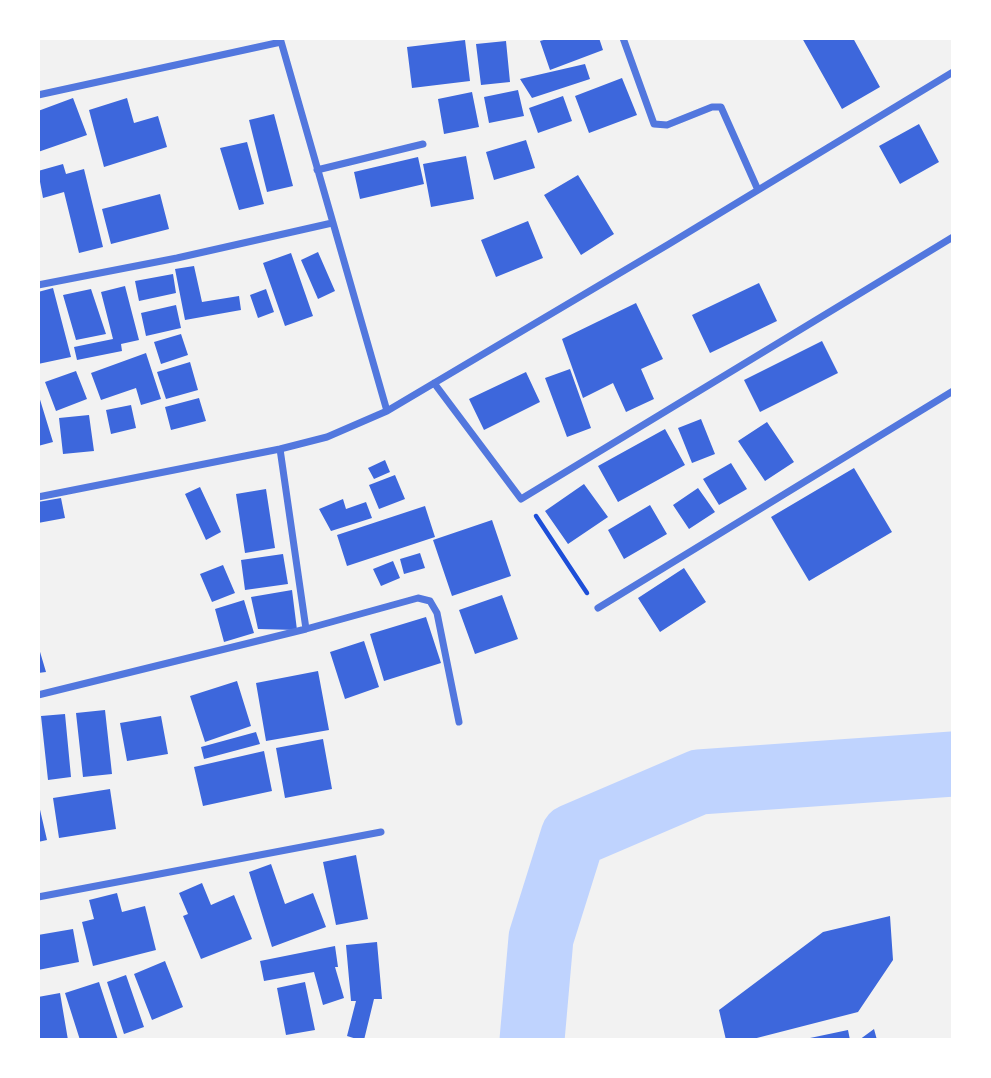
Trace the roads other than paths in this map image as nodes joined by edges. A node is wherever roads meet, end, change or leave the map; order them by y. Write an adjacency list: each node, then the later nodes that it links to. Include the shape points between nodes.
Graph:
1 (623, 38): 7 (street, via 654,124 667,125 721,107)
2 (281, 40): 4 (street); 6 (street)
3 (953, 72): 7 (street)
4 (38, 95)
5 (423, 144): 6 (street)
6 (317, 170): 8 (street)
7 (758, 190): 11 (street)
8 (332, 223): 10 (street); 13 (street)
9 (953, 237): 11 (street, via 524,498 520,499)
10 (38, 285)
11 (434, 383): 13 (street)
12 (953, 391): 16 (street)
13 (387, 411): 14 (street, via 327,437)
14 (280, 449): 15 (street); 17 (street)
15 (38, 497)
16 (598, 608)
17 (306, 629): 18 (street); 19 (street, via 418,598 430,601 437,613)
18 (38, 695)
19 (459, 722)
20 (381, 832): 21 (street)
21 (38, 897)

